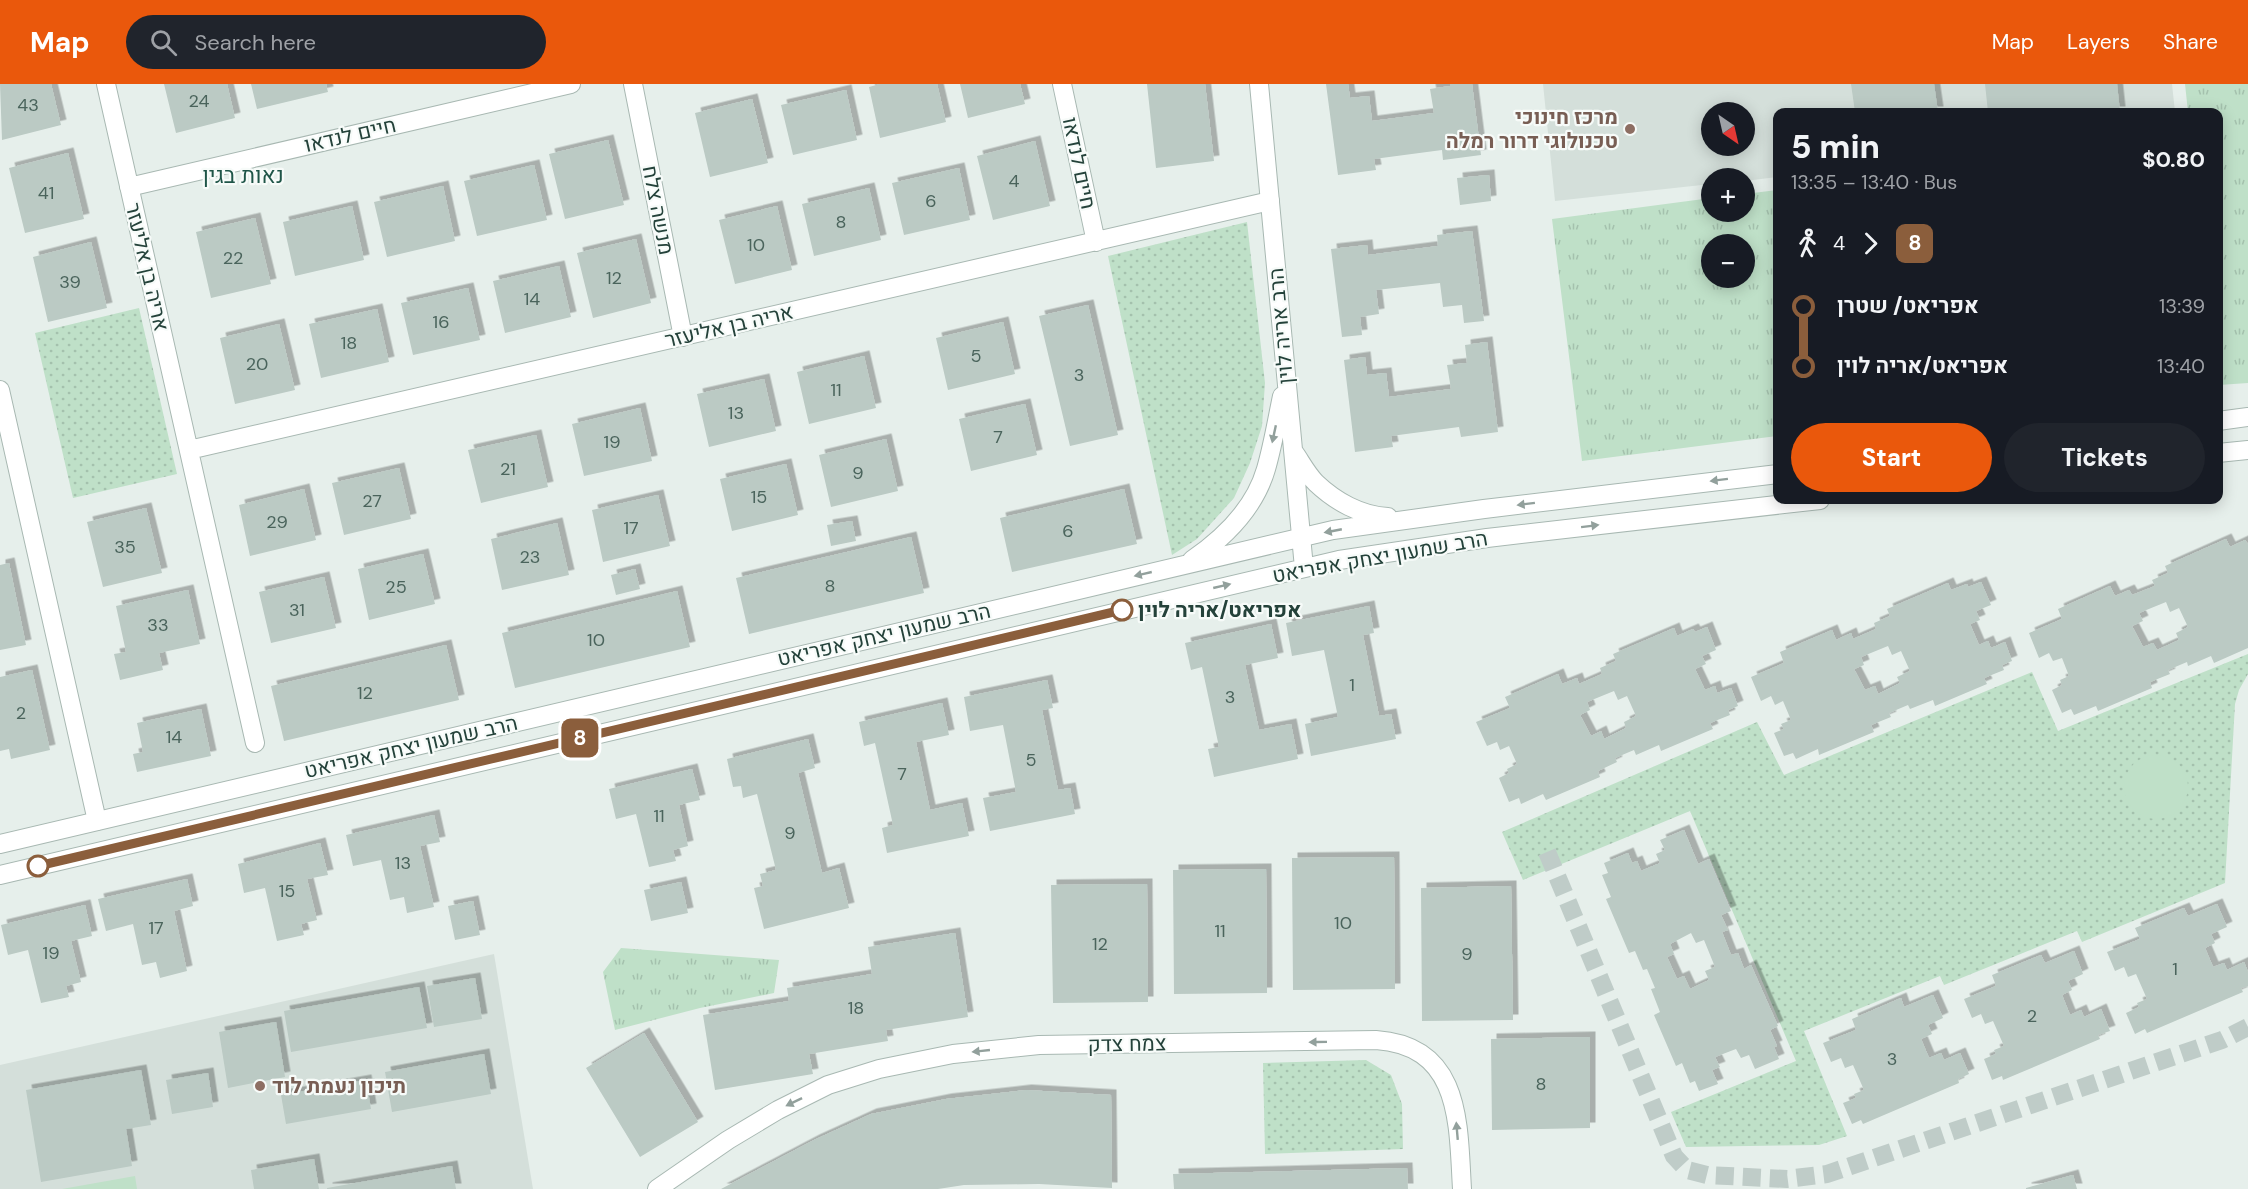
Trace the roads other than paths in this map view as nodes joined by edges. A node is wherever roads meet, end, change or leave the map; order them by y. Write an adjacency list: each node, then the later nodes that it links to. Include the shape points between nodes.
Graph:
1 (106, 84): 6 (street, אריה בן אליעזר)
2 (571, 84): 6 (street, חיים לנדאו)
3 (633, 84): 9 (street, מנשה צלח)
4 (1062, 84): 8 (street, חיים לנדאו)
5 (1259, 84): 7 (street, הרב אריה לוין)
6 (129, 187): 14 (street, אריה בן אליעזר)
7 (1270, 201): 8 (street, אריה בן אליעזר); 10 (street, הרב אריה לוין)
8 (1096, 242): 9 (street, אריה בן אליעזר)
9 (683, 337): 14 (street, אריה בן אליעזר)
10 (1286, 377): 15 (street, הרב אריה לוין); 22 (street, one-way to 22, via 1266,469 1256,493 1217,540 1193,560)
11 (0, 390): 25 (street)
12 (2248, 417): 13 (street)
13 (2223, 420)
14 (189, 450): 24 (street, אריה בן אליעזר)
15 (1293, 450): 20 (street, via 1315,482 1352,508 1381,517); 21 (street, הרב אריה לוין)
16 (2248, 450): 17 (street)
17 (2223, 452)
18 (1773, 475): 20 (street, הרב שמעון יצחק אפריאט, one-way to 20)
19 (1786, 504): 23 (street, הרב שמעון יצחק אפריאט, one-way to 19, via 1443,544)
20 (1413, 518): 21 (street, הרב שמעון יצחק אפריאט, one-way to 21)
21 (1301, 537): 22 (street, הרב שמעון יצחק אפריאט); 23 (street, הרב אריה לוין)
22 (1178, 566): 25 (street, הרב שמעון יצחק אפריאט, one-way to 25)
23 (1304, 567): 27 (street, הרב שמעון יצחק אפריאט, one-way to 23)
24 (255, 743)
25 (97, 821): 26 (street, הרב שמעון יצחק אפריאט)
26 (0, 844)
27 (0, 875)
28 (706, 1155): 29 (street, צמח צדק); 30 (street, צמח צדק); 31 (street, צמח צדק, one-way to 28, via 1455,1107 1448,1082 1433,1064 1412,1049 1395,1041 1376,1040 1039,1045 953,1054 879,1069 828,1085 778,1110)
29 (657, 1189)
30 (676, 1189)
31 (1462, 1189)

